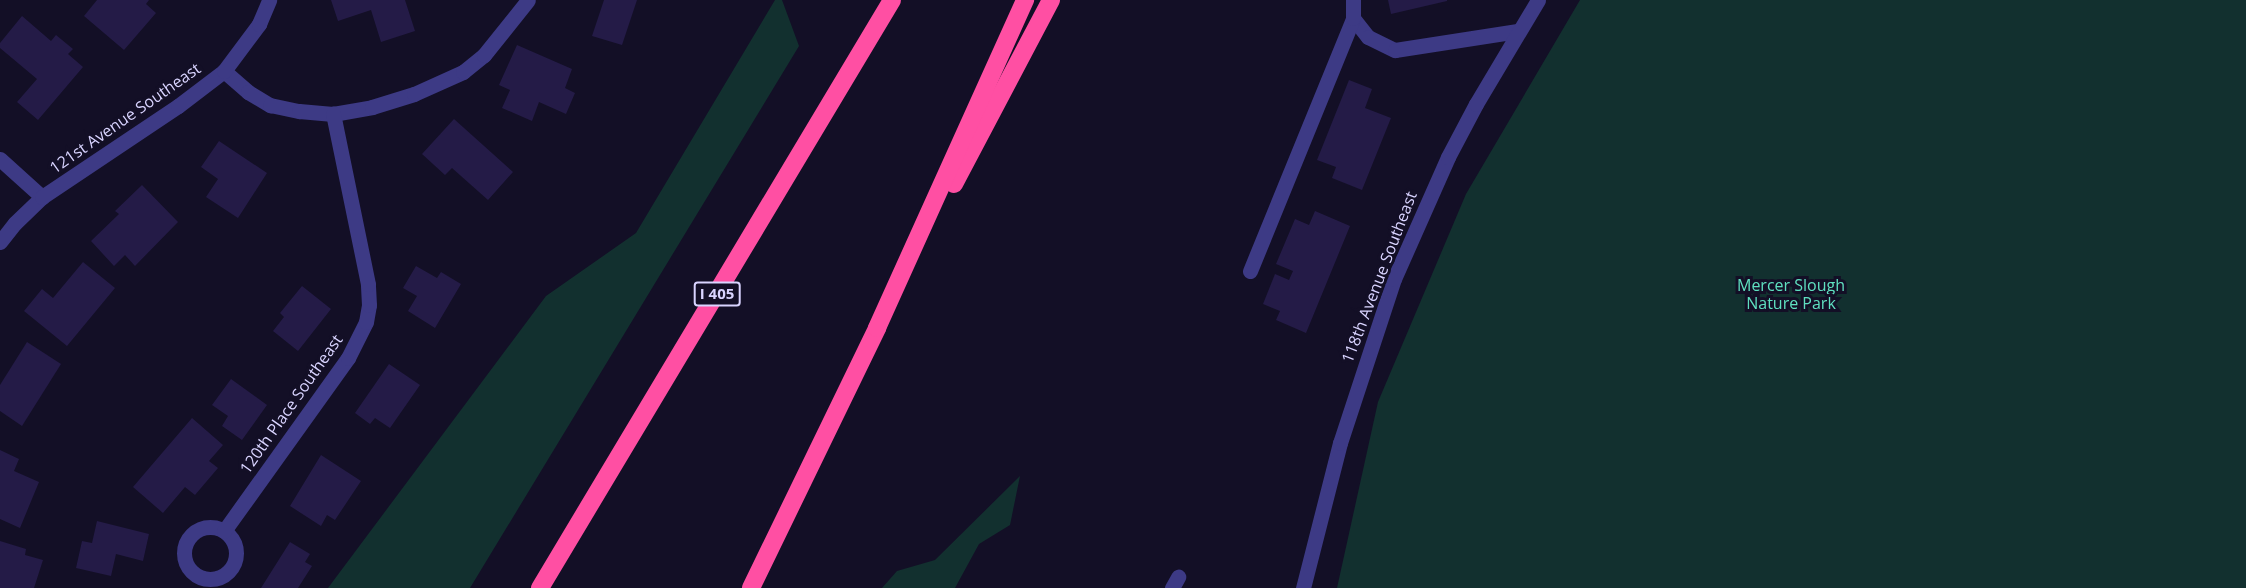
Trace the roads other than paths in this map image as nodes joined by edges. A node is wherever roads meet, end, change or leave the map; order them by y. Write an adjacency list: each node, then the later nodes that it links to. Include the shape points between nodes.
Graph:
1 (269, 0): 10 (street, via 259,24)
2 (528, 0): 11 (street, 121st Avenue Southeast, via 484,55 463,72 414,94)
3 (892, 0): 18 (highway, I 405)
4 (1025, 0): 16 (highway)
5 (1052, 0): 16 (highway)
6 (1353, 0): 8 (street)
7 (1538, 0): 9 (street, 118th Avenue Southeast)
8 (1353, 18): 9 (street, via 1368,37 1395,50); 15 (street)
9 (1518, 31): 20 (street, 118th Avenue Southeast, via 1448,157 1394,279 1343,433)
10 (225, 71): 11 (street, 121st Avenue Southeast, via 270,105); 13 (street, 121st Avenue Southeast)
11 (333, 114): 17 (street, 120th Place Southeast, via 368,284 366,321 348,358)
12 (0, 159): 13 (street)
13 (42, 197): 14 (street, 121st Avenue Southeast)
14 (0, 242)
15 (1250, 271)
16 (877, 328): 19 (highway)
17 (224, 531)
18 (540, 588)
19 (751, 588)
20 (1304, 588)

